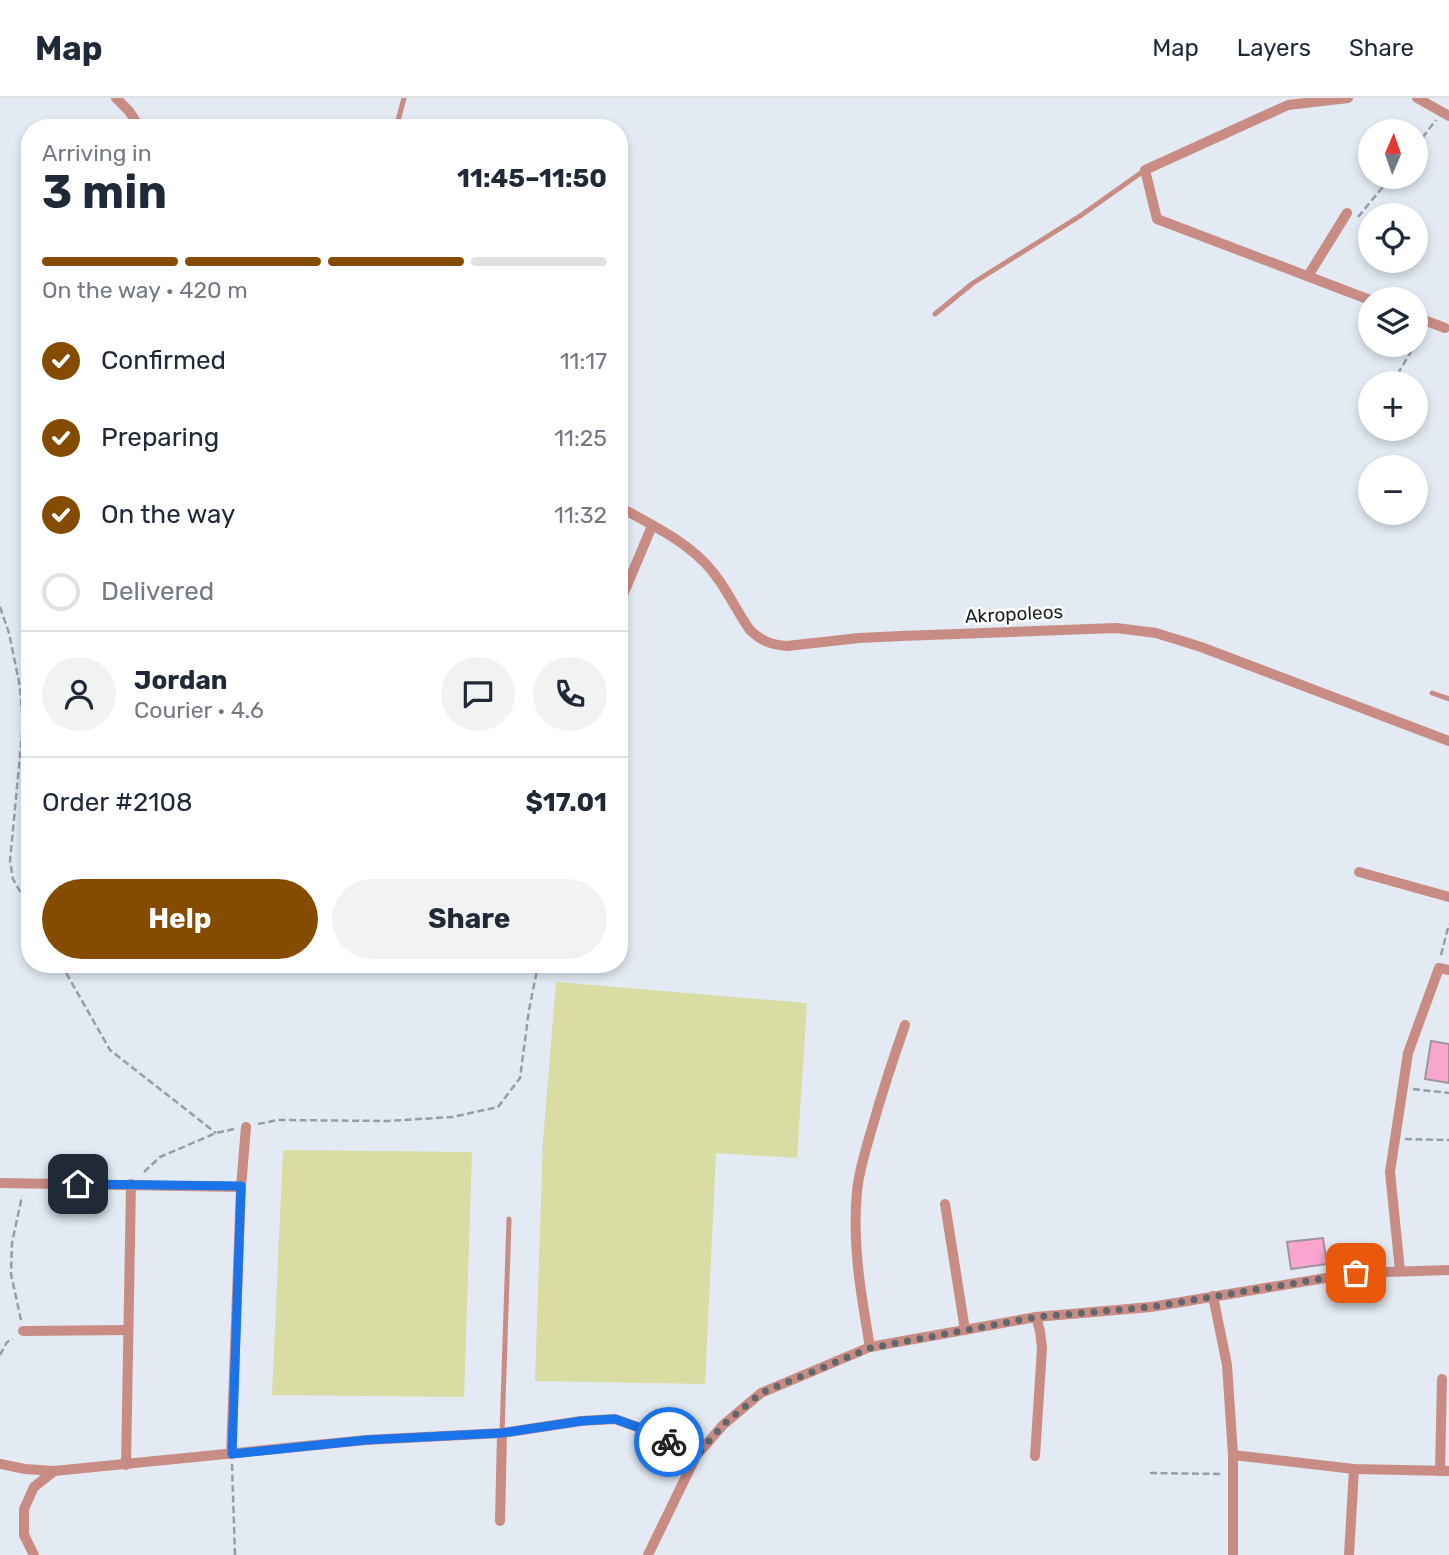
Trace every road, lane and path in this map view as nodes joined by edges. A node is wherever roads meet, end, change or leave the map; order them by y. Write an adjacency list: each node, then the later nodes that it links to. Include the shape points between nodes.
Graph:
1 (116, 98): 6 (street)
2 (404, 98): 7 (lane)
3 (1348, 98): 9 (street, via 1289,105)
4 (1417, 98): 5 (street)
5 (1446, 114): 8 (path)
6 (134, 119)
7 (398, 119)
8 (1428, 133)
9 (1145, 170): 12 (street, via 1157,219); 14 (lane, via 973,283)
10 (1381, 189): 11 (path, via 1359,217)
11 (1347, 213): 12 (street)
12 (1308, 276): 13 (street)
13 (1358, 295)
14 (935, 314)
15 (1428, 322): 16 (street)
16 (1445, 328)
17 (628, 512): 18 (street, Akropoleos)
18 (652, 526): 19 (street); 24 (street, Akropoleos, via 703,562 750,630 776,645 1088,628 1138,630 1202,647)
19 (628, 583)
20 (0, 607): 22 (path)
21 (1432, 693): 23 (lane)
22 (21, 699)
23 (1449, 699)
24 (1449, 741)
25 (21, 745): 27 (path, via 10,861)
26 (1359, 872): 28 (street)
27 (21, 893)
28 (1449, 897)
29 (1449, 924): 30 (path)
30 (1444, 969): 34 (street, via 1408,1054)
31 (66, 973): 37 (path, via 110,1050)
32 (536, 973): 36 (path, via 520,1079 498,1107 452,1117 278,1120)
33 (905, 1025): 53 (street, via 857,1188 856,1256)
34 (1403, 1088): 35 (path); 38 (street)
35 (1449, 1093)
36 (246, 1127): 37 (path); 43 (street)
37 (216, 1133): 42 (path, via 160,1157)
38 (1395, 1139): 39 (path); 47 (street, via 1390,1172)
39 (1449, 1140)
40 (0, 1183): 41 (street)
41 (25, 1183): 42 (street); 52 (path, via 12,1243 11,1274)
42 (131, 1184): 43 (street); 50 (street)
43 (241, 1186): 57 (street)
44 (945, 1204): 51 (street)
45 (509, 1219): 56 (lane)
46 (1449, 1270): 47 (street)
47 (1400, 1272): 48 (street, via 1356,1273)
48 (1213, 1296): 49 (street, via 1151,1307); 58 (street, via 1227,1365)
49 (1036, 1317): 51 (street); 60 (street, via 1042,1348)
50 (128, 1330): 52 (street); 62 (street)
51 (965, 1330): 53 (street)
52 (23, 1331): 54 (path, via 7,1342)
53 (870, 1348): 59 (street, via 761,1393)
54 (0, 1355)
55 (1442, 1379): 65 (street)
56 (502, 1433): 57 (street, via 366,1440); 59 (street, via 615,1419); 68 (street)
57 (232, 1454): 62 (street); 70 (path)
58 (1233, 1455): 63 (street); 67 (street)
59 (696, 1456): 71 (street)
60 (1035, 1456)
61 (0, 1464): 64 (street)
62 (126, 1465): 64 (street)
63 (1353, 1469): 65 (street); 73 (street)
64 (54, 1471): 69 (street, via 33,1486 24,1509 24,1535)
65 (1444, 1471)
66 (1150, 1473): 67 (path)
67 (1233, 1474): 72 (street)
68 (500, 1521)
69 (34, 1555)
70 (235, 1555)
71 (648, 1555)
72 (1233, 1555)
73 (1349, 1555)

